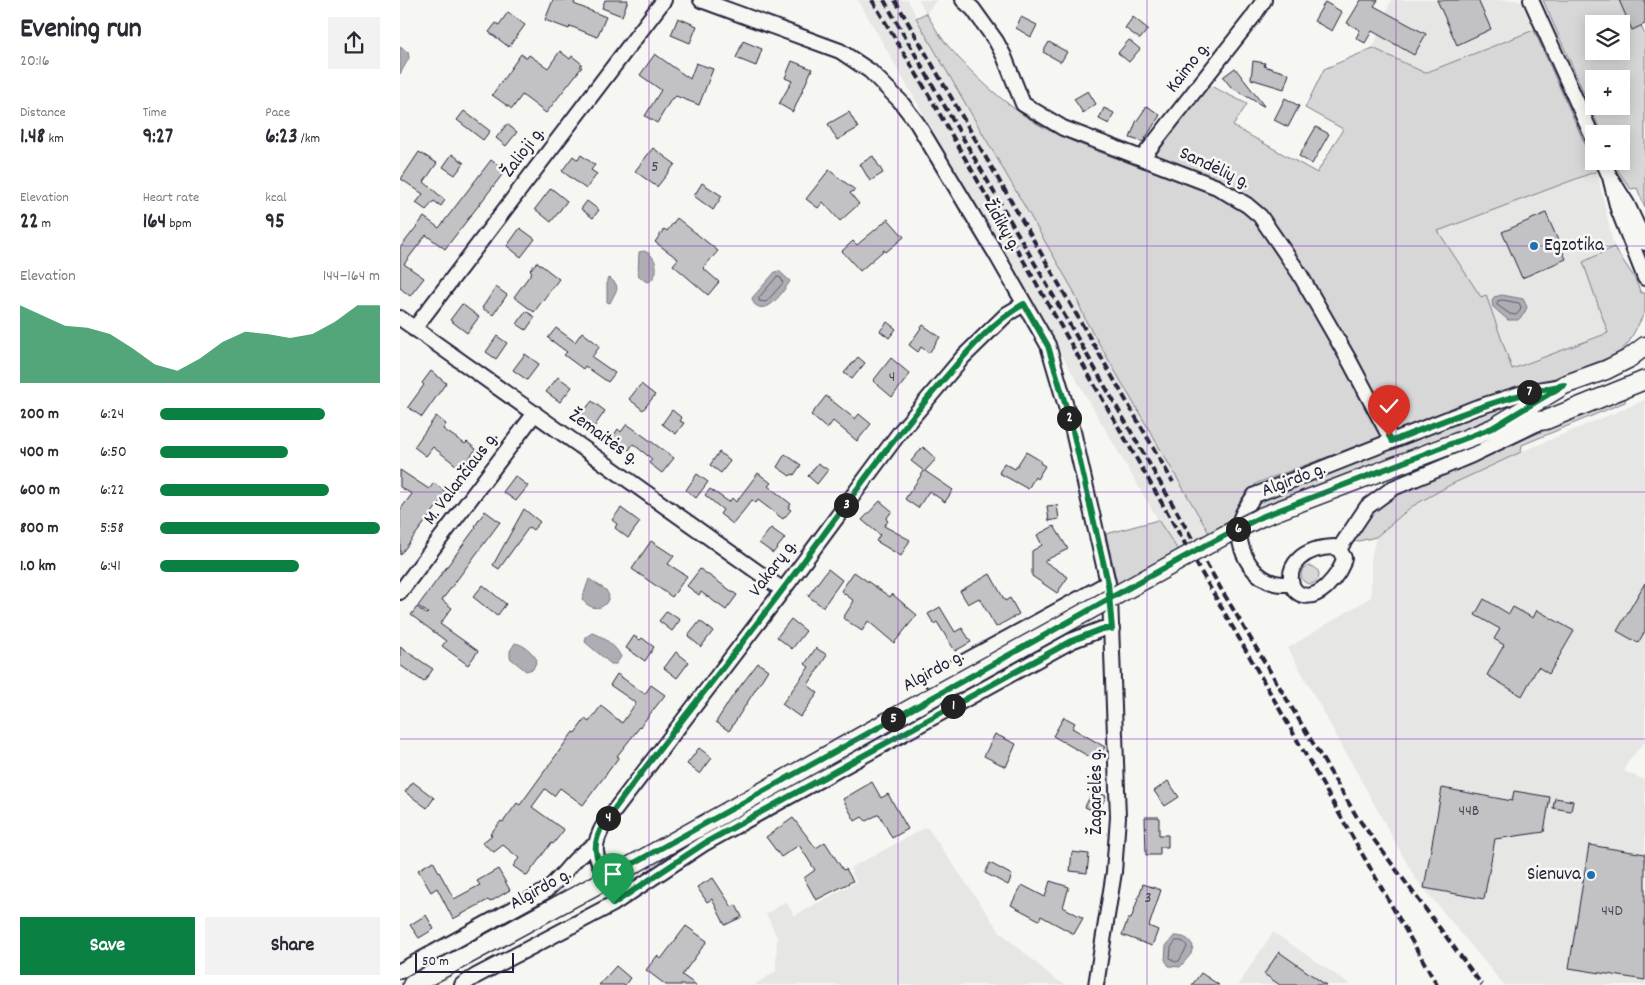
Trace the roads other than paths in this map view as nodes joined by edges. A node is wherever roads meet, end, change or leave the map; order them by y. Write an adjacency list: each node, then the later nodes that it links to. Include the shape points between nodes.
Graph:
1 (664, 0): 14 (street, Žalioji g.)
2 (701, 0): 12 (street, Židikų g., via 840,52 870,71 917,123)
3 (963, 0): 7 (street, Sandėlių g., via 973,9 1004,56 1022,104 1063,128)
4 (1264, 0): 7 (street, Kaimo g.)
5 (1531, 0): 6 (street)
6 (1587, 125)
7 (1142, 158): 21 (street, Sandėlių g., via 1217,187 1260,216 1299,273)
8 (1607, 170): 9 (street)
9 (1610, 177): 10 (street); 11 (street, via 1618,209)
10 (1645, 243)
11 (1645, 278)
12 (1024, 304): 24 (street, Vakarų g., via 1007,314 932,392); 25 (street, Židikų g., via 1051,354 1072,427)
13 (400, 318): 14 (street, Žemaitės g.)
14 (414, 329): 18 (street, Žemaitės g.)
15 (1645, 346): 17 (main road, Algirdo g., via 1614,366)
16 (1645, 380): 19 (main road, Algirdo g.)
17 (1564, 385): 20 (main road, Algirdo g.); 21 (street, via 1526,392 1475,408)
18 (535, 413): 24 (street, Žemaitės g.); 26 (street, M. Valančiaus g.)
19 (1546, 420): 20 (main road, Algirdo g.); 22 (street, via 1393,488 1367,507)
20 (1492, 428): 30 (main road, Algirdo g., bridge, via 1225,535)
21 (1392, 441): 23 (street, via 1272,487 1255,495 1247,505 1241,518 1239,536 1244,555 1254,570 1271,583)
22 (1339, 549): 23 (street, via 1322,548 1296,561); 23 (street, via 1344,558 1340,569 1320,592 1312,596 1302,594)
23 (1291, 583)
24 (782, 590): 29 (street, Vakarų g., via 612,812)
25 (1109, 590): 27 (street, Žagarėlės g.); 28 (street)
26 (400, 592)
27 (1112, 629): 33 (street, via 1089,633 1062,646 705,843 613,904); 34 (street, Žagarėlės g., via 1118,817 1114,872)
28 (932, 680)
29 (595, 845): 30 (street); 31 (street, Algirdo g., via 574,858 544,892)
30 (607, 878): 32 (main road, Algirdo g.)
31 (400, 971)
32 (412, 985)
33 (462, 985)
34 (1096, 985)

